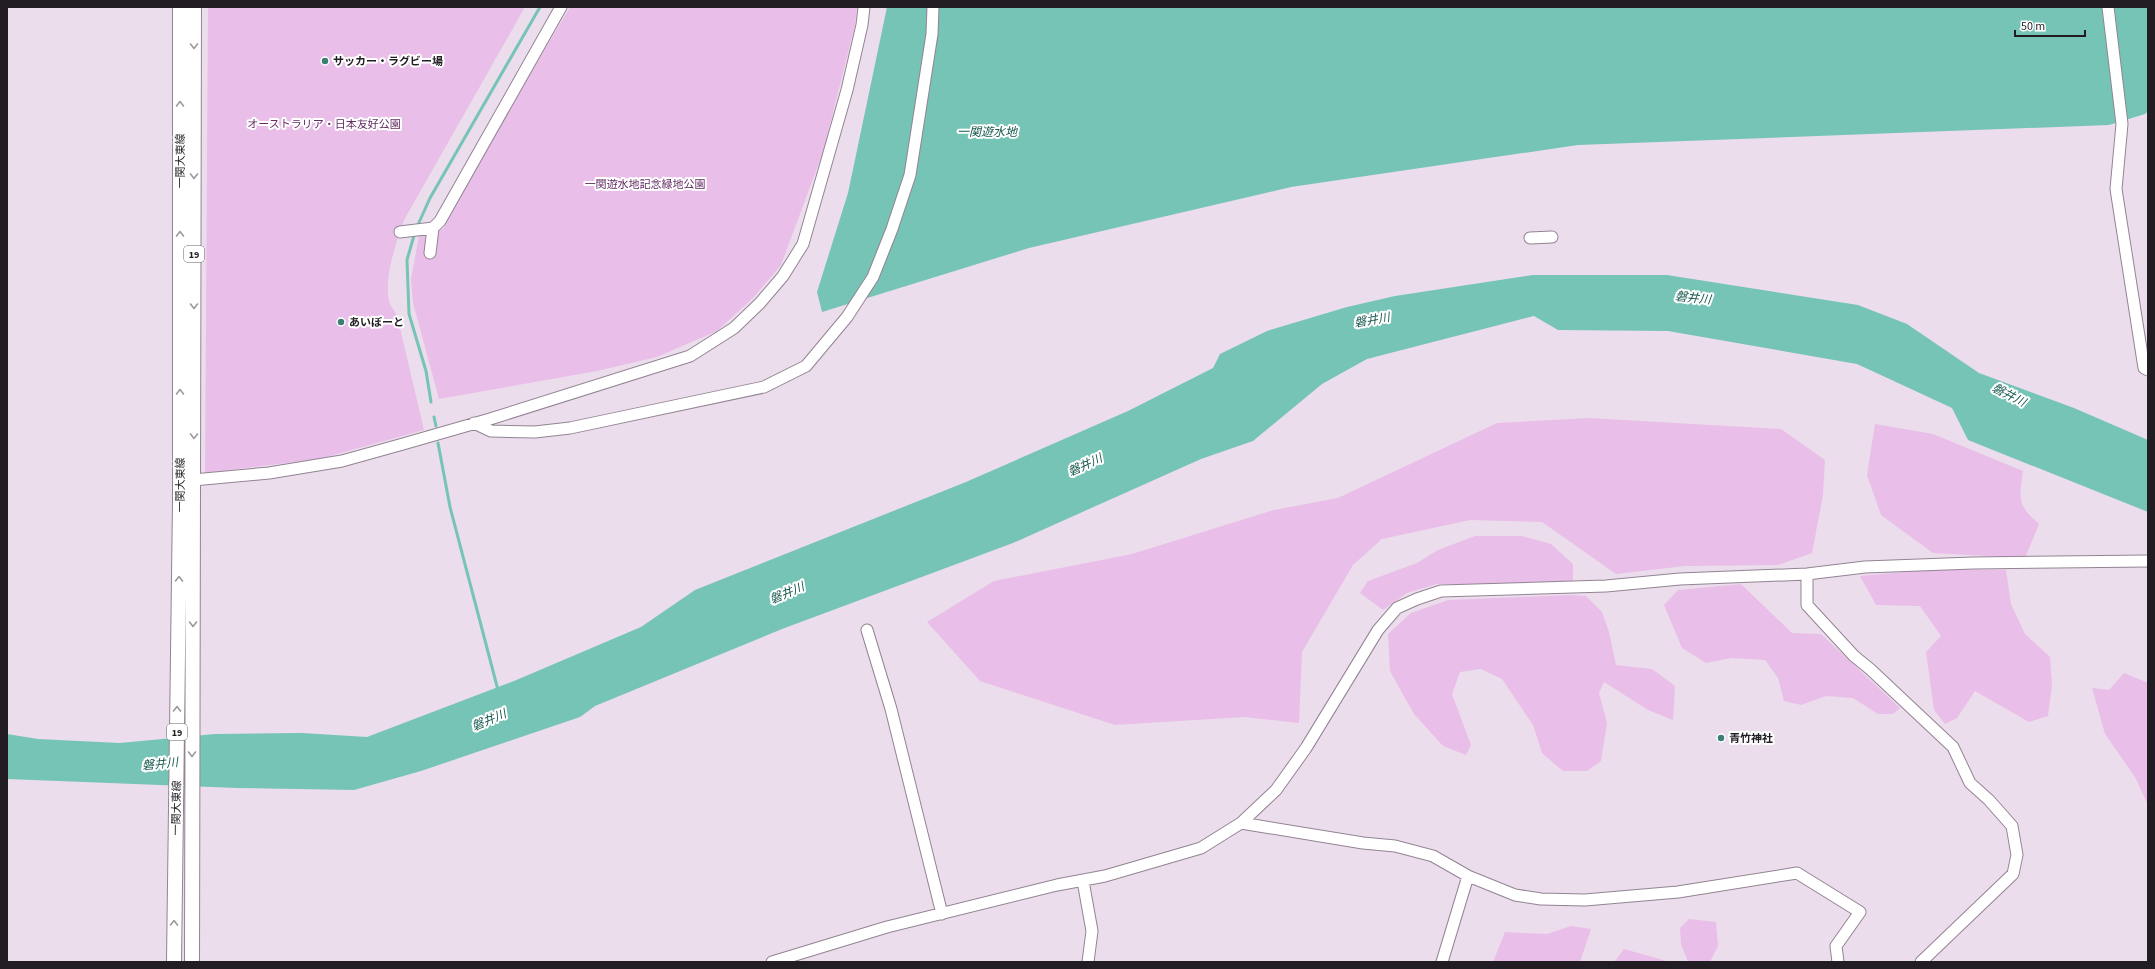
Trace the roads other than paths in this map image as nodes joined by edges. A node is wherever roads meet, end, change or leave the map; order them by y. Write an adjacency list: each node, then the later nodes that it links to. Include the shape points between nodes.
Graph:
1 (180, 7): 15 (main road, 一関大東線 / 19, one-way to 1)
2 (194, 7): 14 (main road, 一関大東線 / 19, one-way to 14)
3 (561, 7): 7 (street, via 440,221)
4 (864, 7): 13 (street, via 847,90 802,244 783,276 760,303 734,328 690,356)
5 (933, 7): 13 (street, via 932,34 910,175 892,229 873,277 847,317 806,366 764,388 570,428 535,432 491,431)
6 (2108, 7): 12 (street, via 2122,124 2116,189 2144,368)
7 (433, 228): 8 (street); 11 (street)
8 (400, 232)
9 (1552, 237): 10 (street)
10 (1530, 238)
11 (430, 253)
12 (2148, 370)
13 (474, 424): 14 (street, via 342,461 269,473)
14 (193, 480): 15 (main road, 一関大東線 / 19)
15 (186, 501): 23 (main road, 一関大東線 / 19, one-way to 15); 24 (main road, 一関大東線 / 19, one-way to 24)
16 (2148, 561): 17 (street, via 1865,567)
17 (1807, 574): 19 (street, via 1680,579 1606,586 1441,591 1417,598 1397,608 1378,630 1306,748 1276,790); 29 (street, via 1807,605 1854,656 1953,747 1970,783 1990,800 2012,826 2017,855 2013,874)
18 (867, 630): 22 (street, via 891,709)
19 (1241, 823): 20 (street, via 1395,846 1433,856); 21 (street, via 1201,848)
20 (1468, 876): 27 (street); 28 (street, via 1514,895 1541,899 1585,900 1678,892 1797,873 1860,912 1836,946)
21 (1083, 881): 22 (street, via 1057,885); 26 (street, via 1092,931)
22 (942, 914): 25 (street, via 887,927)
23 (174, 962)
24 (192, 962)
25 (772, 962)
26 (1088, 962)
27 (1442, 962)
28 (1838, 962)
29 (1921, 962)

